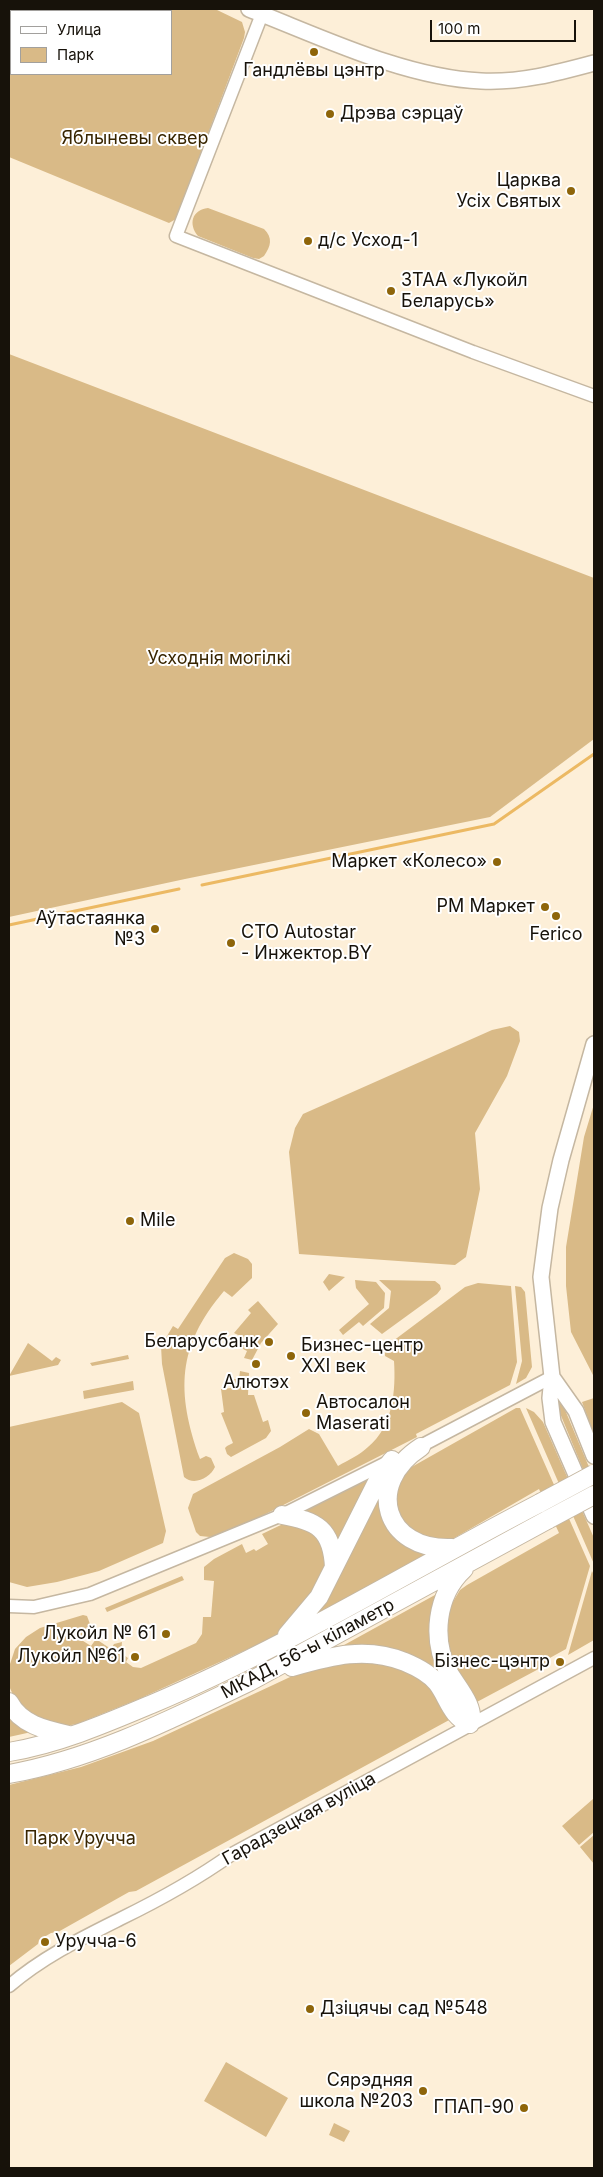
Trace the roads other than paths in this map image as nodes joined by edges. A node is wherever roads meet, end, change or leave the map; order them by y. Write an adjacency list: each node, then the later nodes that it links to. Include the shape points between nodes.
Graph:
1 (255, 11): 2 (main road, via 361,52 454,79 526,79); 3 (street, via 176,236)
2 (594, 63)
3 (594, 396)
4 (594, 1044): 5 (main road, via 561,1160 544,1245 541,1277)
5 (552, 1377): 6 (street); 7 (main road, via 576,1411); 10 (main road, via 553,1422)
6 (421, 1446): 8 (street); 13 (highway, via 394,1471 388,1484 388,1508 396,1526 412,1540 435,1549)
7 (594, 1456)
8 (392, 1460): 11 (street); 15 (highway, via 381,1474)
9 (594, 1474): 13 (highway, МКАД, 56-ы кіламетр, bridge)
10 (588, 1492): 12 (main road); 14 (highway, МКАД, 56-ы кіламетр, bridge, via 549,1520)
11 (282, 1515): 15 (highway, via 309,1520 320,1526 333,1551); 16 (street, via 90,1594 34,1607)
12 (594, 1516)
13 (452, 1548): 17 (highway, МКАД, 56-ы кіламетр)
14 (470, 1563): 19 (highway, МКАД, 56-ы кіламетр); 21 (highway, via 454,1581 445,1599 439,1616 438,1635 444,1662 471,1712)
15 (334, 1567): 17 (highway, via 319,1597)
16 (9, 1606)
17 (276, 1646): 22 (highway, МКАД, 56-ы кіламетр, via 211,1679)
18 (594, 1658): 21 (street, Гарадзецкая вуліца)
19 (249, 1682): 21 (highway, via 329,1657 364,1652 381,1654 408,1663 431,1676 456,1715); 24 (highway, МКАД, 56-ы кіламетр, via 110,1745)
20 (9, 1702): 22 (highway, via 35,1726)
21 (470, 1724): 25 (street, Гарадзецкая вуліца, via 232,1854 195,1879 68,1944)
22 (71, 1735): 23 (highway, МКАД, 56-ы кіламетр)
23 (9, 1752)
24 (9, 1774)
25 (9, 1986)

